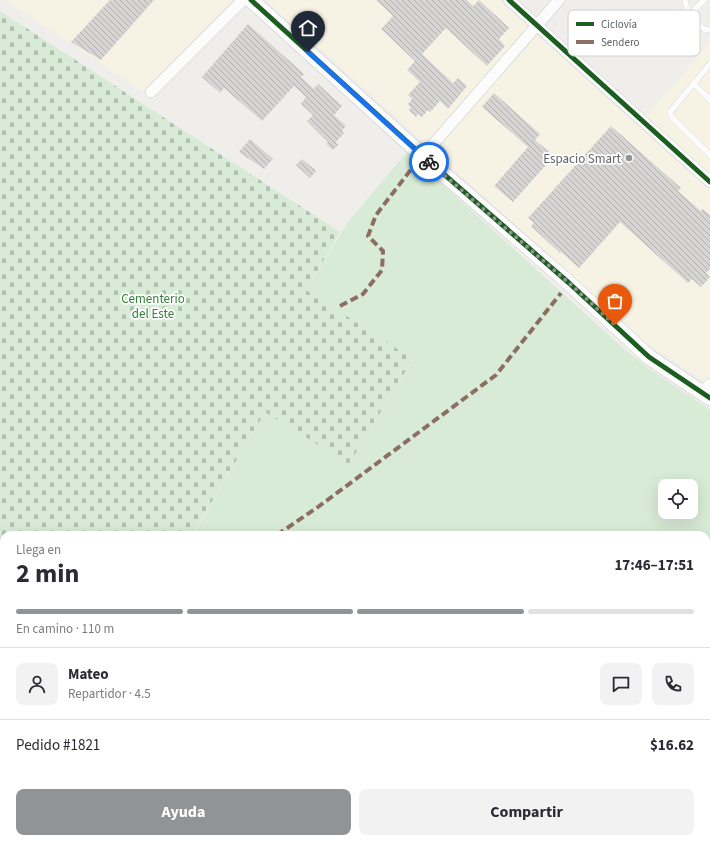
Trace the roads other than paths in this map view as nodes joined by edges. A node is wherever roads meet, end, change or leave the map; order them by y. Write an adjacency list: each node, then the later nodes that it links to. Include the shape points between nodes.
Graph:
1 (243, 0): 17 (street)
2 (251, 0): 20 (street)
3 (509, 0): 10 (street)
4 (558, 0): 10 (street)
5 (685, 0): 7 (lane)
6 (704, 0): 8 (lane)
7 (688, 10)
8 (694, 10)
9 (700, 21): 11 (lane)
10 (536, 24): 13 (street); 20 (street)
11 (708, 29): 12 (lane)
12 (710, 34)
13 (568, 53)
14 (571, 56): 21 (street)
15 (710, 64): 16 (lane)
16 (693, 83): 18 (lane); 19 (lane, via 670,112)
17 (151, 92)
18 (710, 100)
19 (710, 155)
20 (422, 156): 22 (street, via 650,357)
21 (710, 182)
22 (707, 391)

